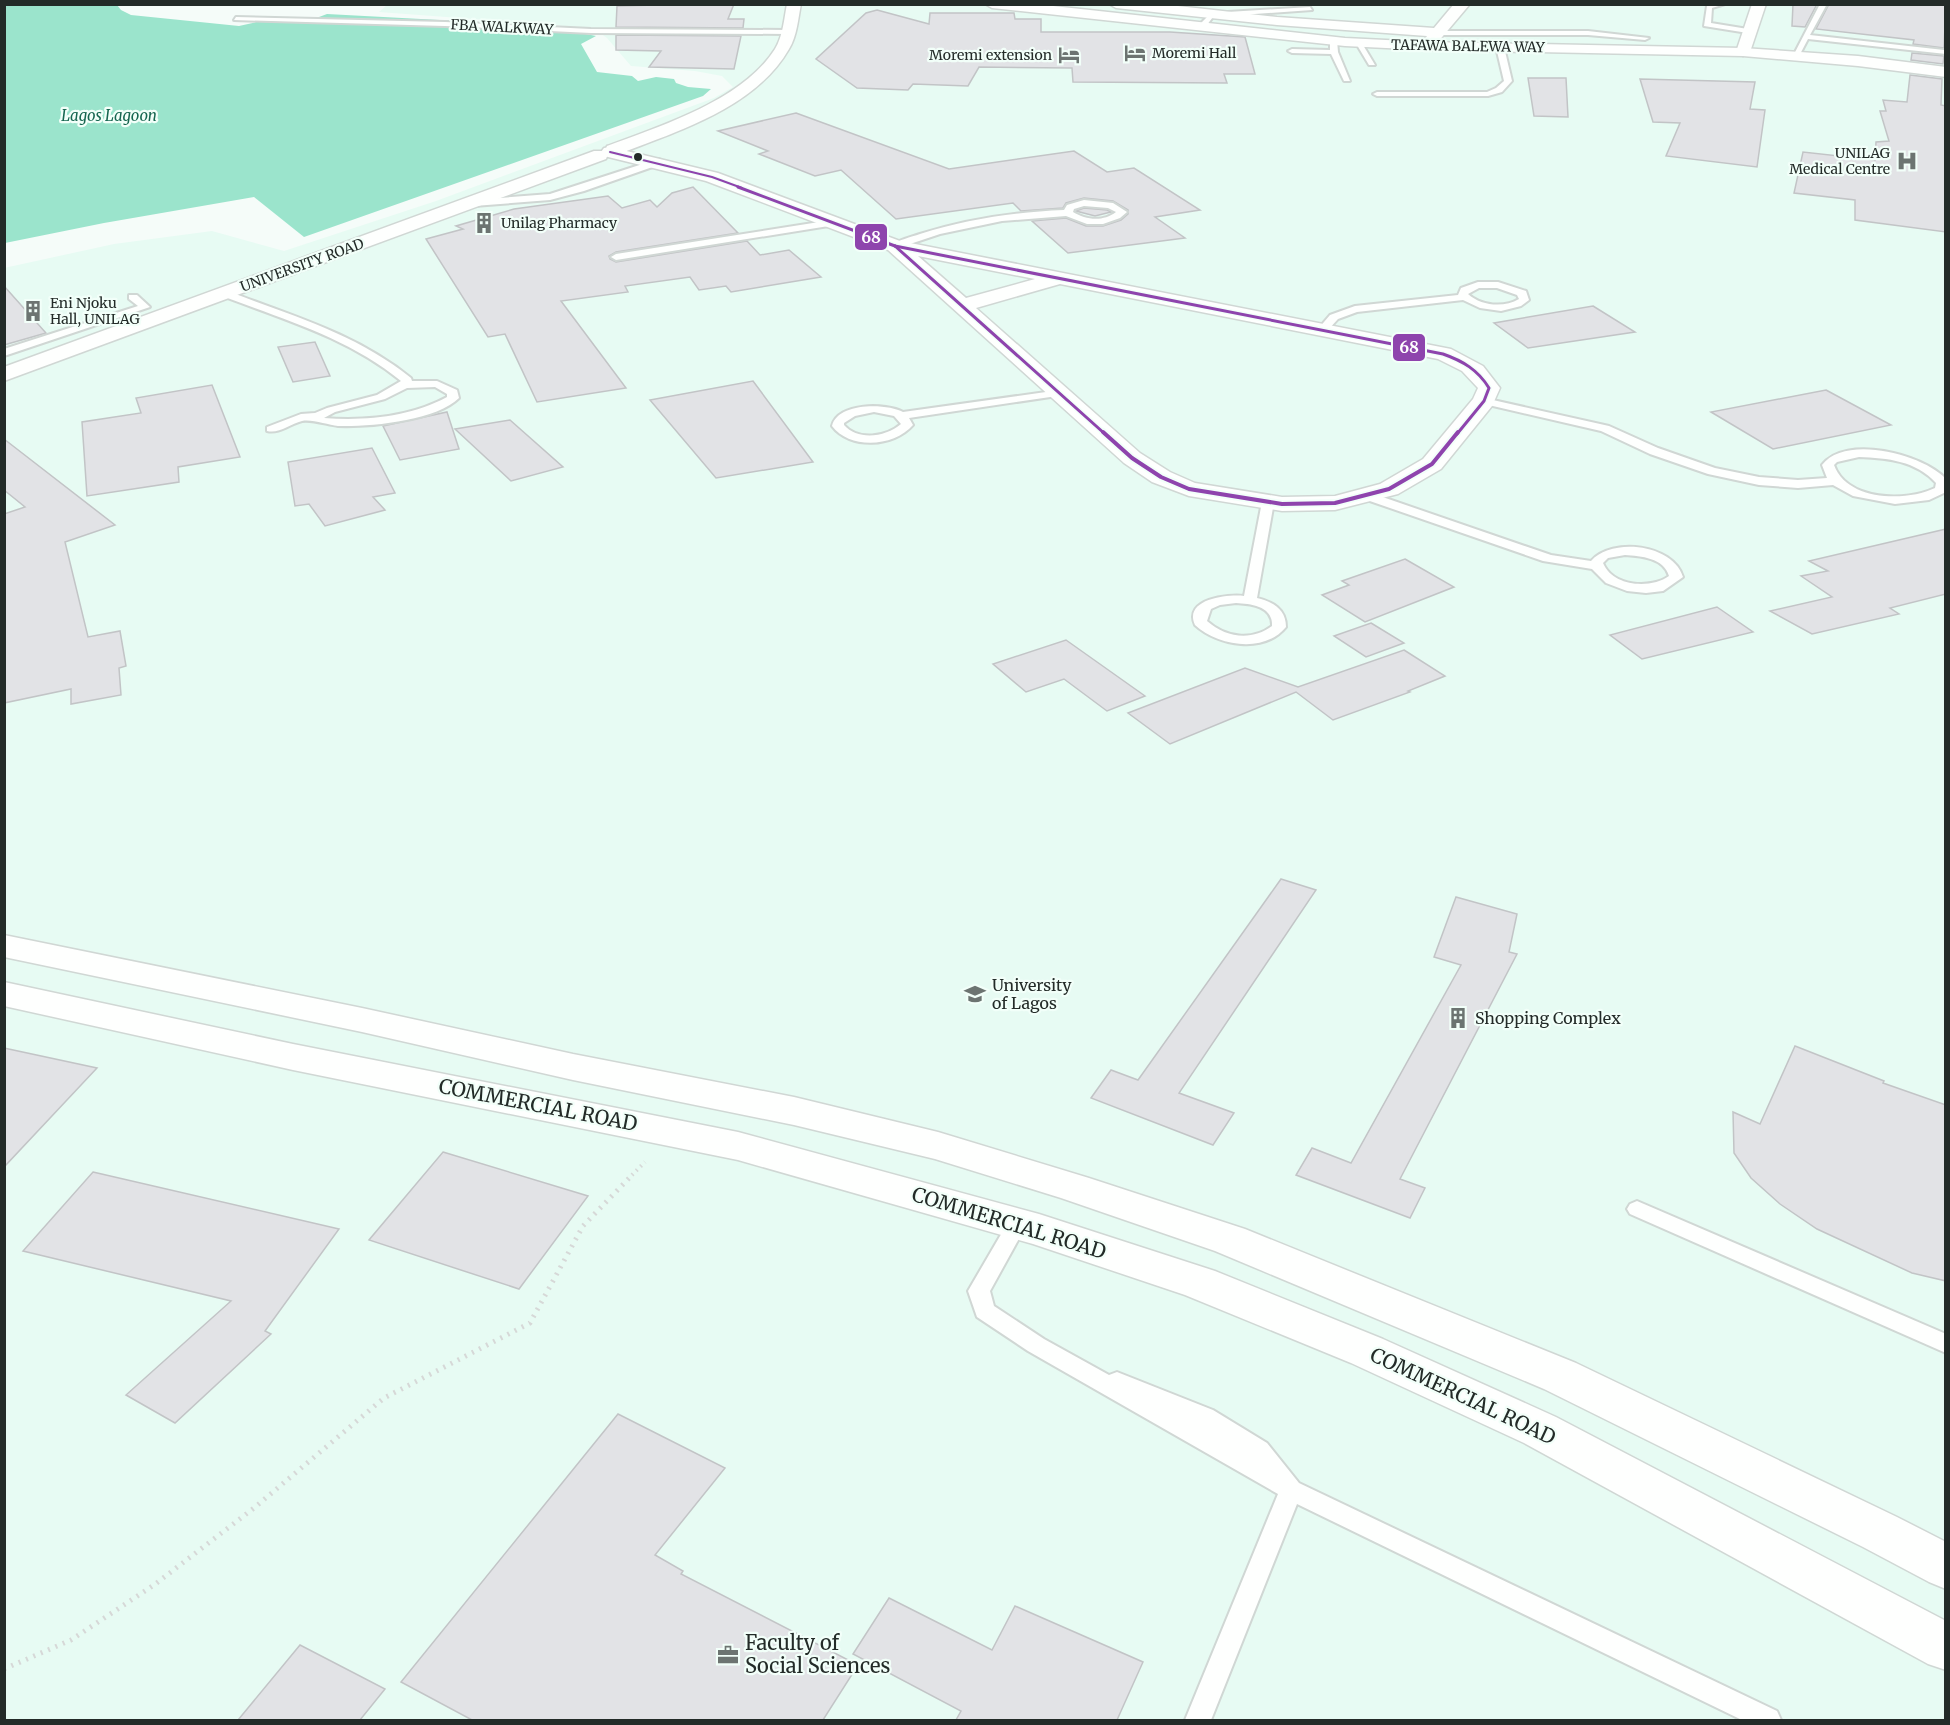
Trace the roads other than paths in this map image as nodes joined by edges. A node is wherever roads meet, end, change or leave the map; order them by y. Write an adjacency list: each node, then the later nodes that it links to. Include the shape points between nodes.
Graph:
1 (794, 4): 19 (street, UNIVERSITY ROAD)
2 (992, 4): 10 (street, TAFAWA BALEWA WAY)
3 (1116, 4): 13 (street)
4 (1282, 4): 9 (lane)
5 (1463, 4): 21 (street)
6 (1722, 4): 20 (lane, via 1709,7 1707,24)
7 (1759, 4): 20 (street)
8 (1824, 4): 23 (lane)
9 (1236, 5): 12 (lane)
10 (1025, 6): 18 (street, TAFAWA BALEWA WAY)
11 (1309, 7): 12 (lane); 16 (lane, via 1320,16)
12 (1228, 14): 13 (lane)
13 (1210, 15): 15 (street); 18 (lane)
14 (236, 19): 17 (lane, FBA WALKWAY, via 591,31)
15 (1277, 21): 16 (street); 22 (street)
16 (1316, 24): 21 (street)
17 (770, 28): 19 (lane, FBA WALKWAY); 37 (street, UNIVERSITY ROAD, via 749,67 717,92)
18 (1200, 28): 22 (street, TAFAWA BALEWA WAY)
19 (788, 32): 37 (street, UNIVERSITY ROAD, via 782,49 769,65 725,100 690,119)
20 (1751, 32): 30 (street)
21 (1438, 33): 24 (lane, via 1588,33); 27 (street)
22 (1257, 34): 26 (street, TAFAWA BALEWA WAY)
23 (1805, 37): 31 (lane); 32 (lane)
24 (1645, 38)
25 (1356, 42): 26 (street, TAFAWA BALEWA WAY); 27 (street, TAFAWA BALEWA WAY); 33 (lane)
26 (1333, 46): 29 (lane); 35 (lane)
27 (1427, 46): 28 (street, TAFAWA BALEWA WAY)
28 (1500, 47): 30 (street, TAFAWA BALEWA WAY); 36 (lane, via 1508,81 1499,90 1488,94)
29 (1292, 51)
30 (1743, 52): 32 (street, TAFAWA BALEWA WAY)
31 (1944, 52)
32 (1795, 56): 34 (street, TAFAWA BALEWA WAY)
33 (1372, 63)
34 (1946, 72)
35 (1347, 79)
36 (1377, 94)
37 (601, 151): 38 (street); 39 (street, UNIVERSITY ROAD); 51 (street, UNIVERSITY ROAD)
38 (658, 162): 39 (lane, via 550,196); 41 (street, via 712,177)
39 (474, 203): 45 (street, UNIVERSITY ROAD)
40 (1068, 213): 40 (lane, via 1092,221 1116,218 1122,212 1093,202 1070,207); 42 (lane, via 1005,217 927,233)
41 (832, 223): 42 (street); 43 (lane)
42 (895, 246): 44 (street); 48 (street)
43 (616, 257)
44 (1059, 279): 48 (street); 49 (street)
45 (226, 294): 52 (street, UNIVERSITY ROAD); 53 (lane, via 342,337 394,368 406,380)
46 (133, 297): 50 (lane, via 145,307)
47 (1465, 297): 47 (lane, via 1477,304 1497,307 1524,300 1522,293 1508,287 1488,285 1470,287 1465,290); 49 (lane, via 1355,309 1334,317)
48 (964, 305): 54 (street)
49 (1323, 329): 55 (street, via 1465,362 1482,375 1489,388)
50 (4, 353)
51 (4, 363)
52 (4, 375)
53 (405, 385): 57 (lane, via 381,397 317,417); 57 (lane, via 437,384 453,392 453,398 443,405 390,418 333,424)
54 (1060, 393): 56 (lane); 61 (street, via 1132,458 1161,477 1189,489)
55 (1484, 401): 59 (lane, via 1605,428 1654,451 1712,471 1760,481); 60 (street, via 1432,464 1389,489)
56 (902, 416): 56 (lane, via 885,410 862,410 844,416 838,426 847,434 878,438 903,429 907,425)
57 (304, 417): 58 (lane)
58 (271, 429)
59 (1834, 481): 59 (lane, via 1863,495 1902,501 1933,496 1941,490 1942,483 1926,467 1911,461 1859,453 1833,459 1828,472)
60 (1368, 496): 61 (street, via 1335,503); 62 (lane, via 1548,558)
61 (1268, 502): 63 (lane)
62 (1595, 566): 62 (lane, via 1605,578 1640,589 1664,586 1676,577 1671,565 1662,559 1638,552 1602,555)
63 (1250, 600): 63 (lane, via 1211,603 1199,615 1200,622 1214,634 1239,640 1273,633 1281,620 1278,614)
64 (4, 946): 70 (street, via 794,1111 938,1146 1075,1188 1230,1240 1560,1376)
65 (4, 994): 67 (street, COMMERCIAL ROAD, via 293,1057 738,1146)
66 (1637, 1209): 68 (lane)
67 (1017, 1224): 69 (lane, via 979,1291 985,1311 1036,1345); 71 (street, COMMERCIAL ROAD, via 1200,1283 1367,1351 1530,1425)
68 (1946, 1344)
69 (1292, 1490): 72 (lane); 73 (lane)
70 (1946, 1567)
71 (1946, 1647)
72 (1198, 1720)
73 (1768, 1720)

